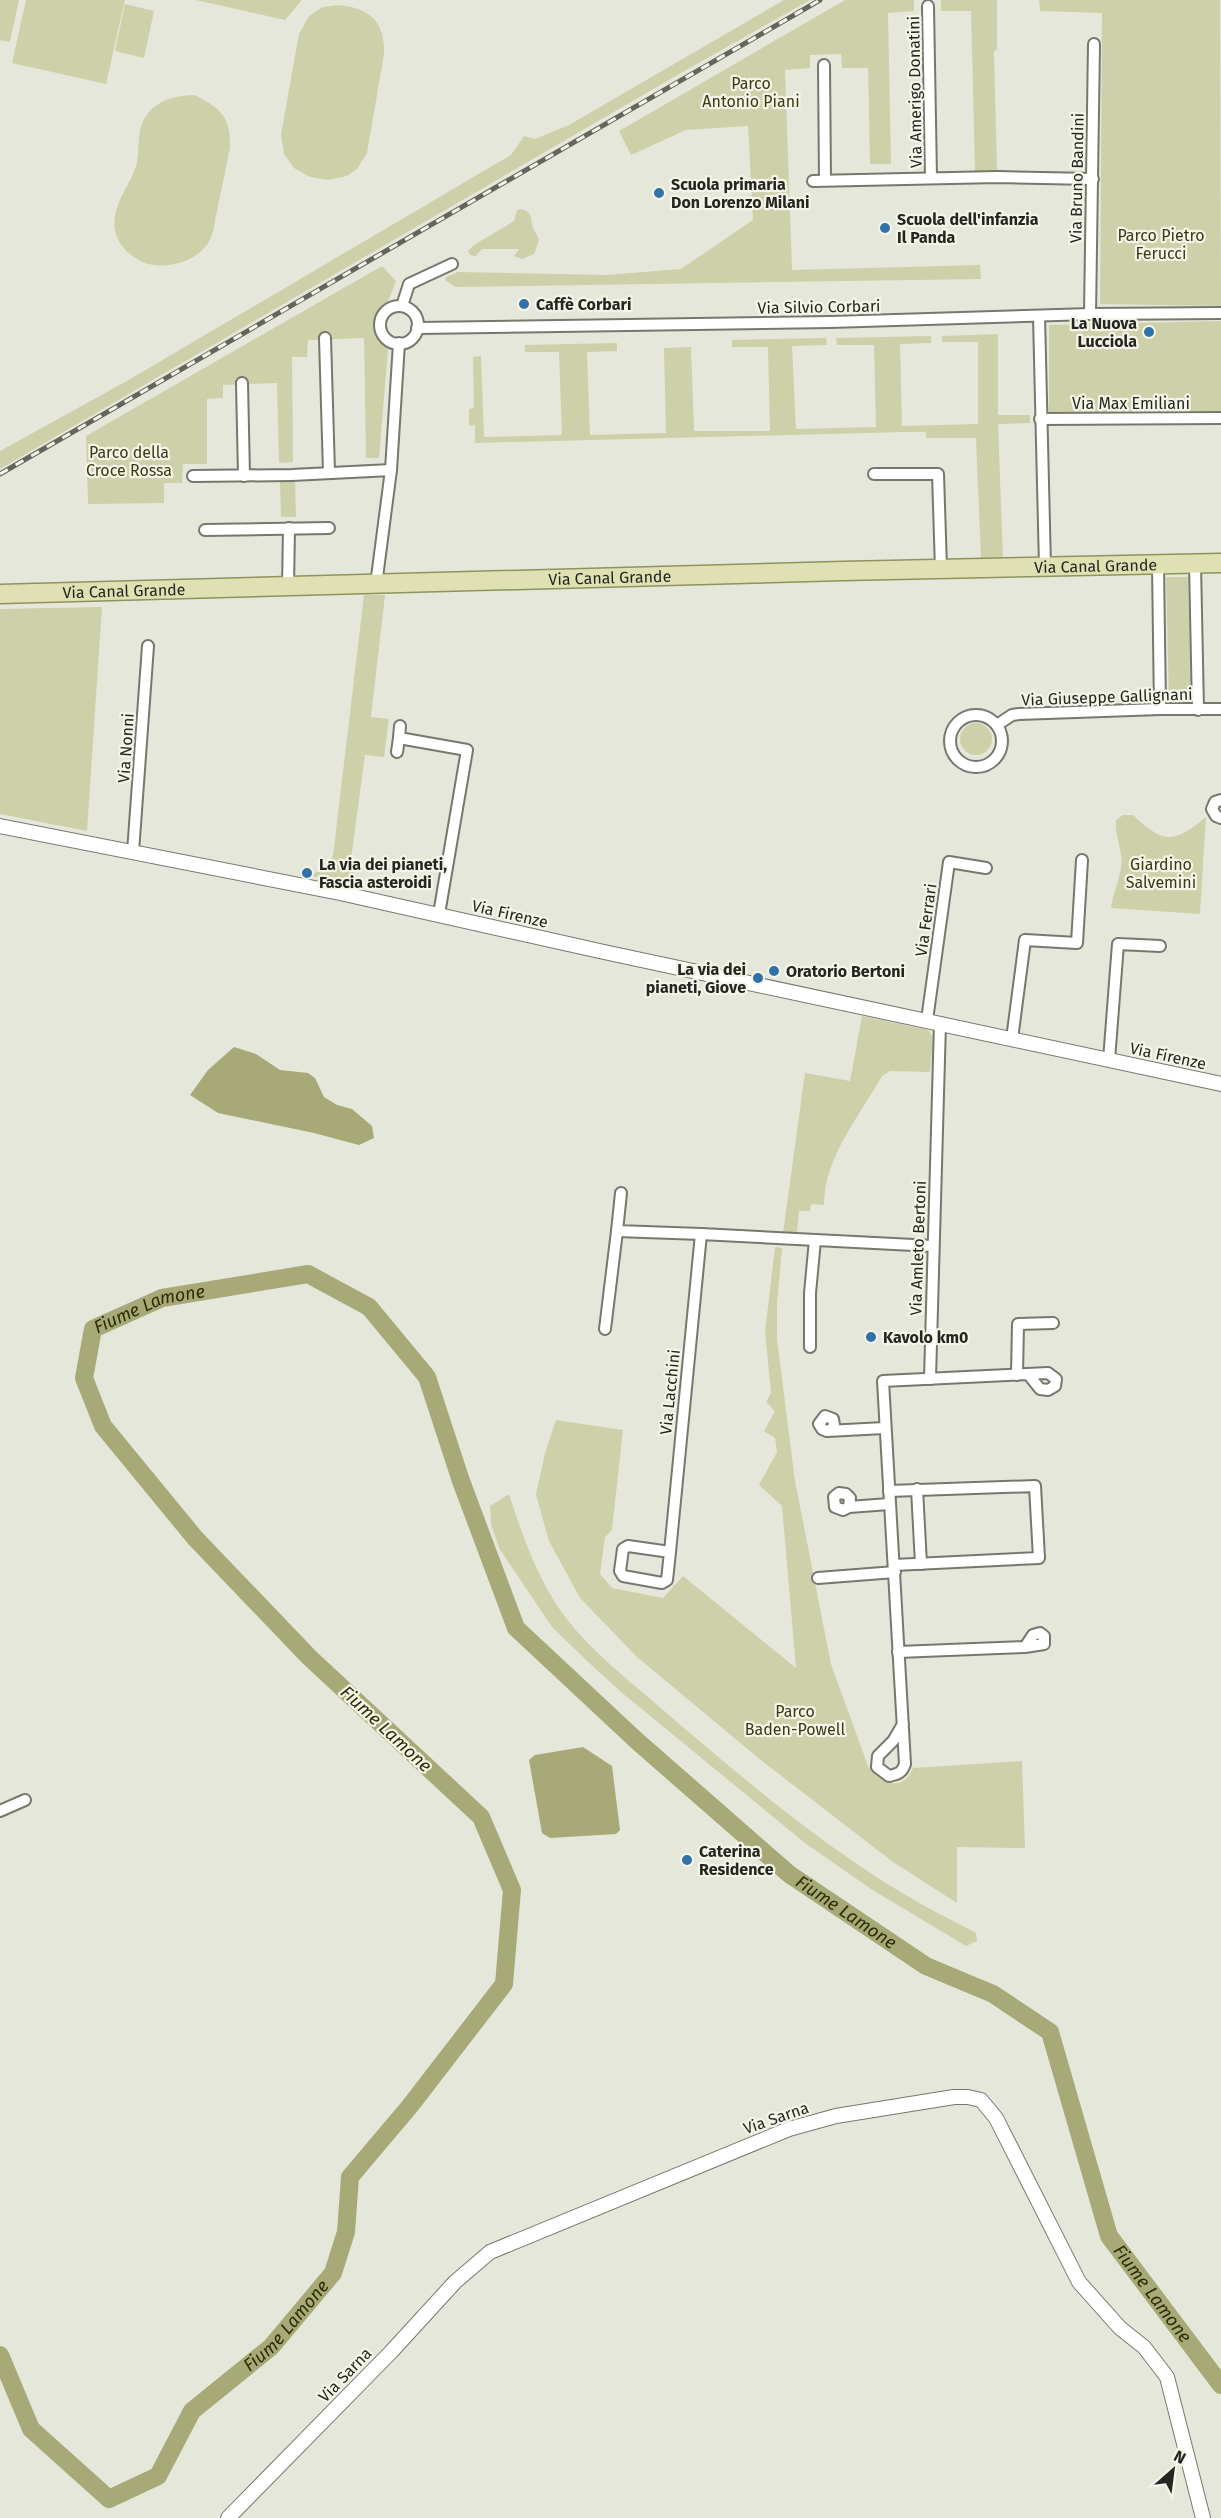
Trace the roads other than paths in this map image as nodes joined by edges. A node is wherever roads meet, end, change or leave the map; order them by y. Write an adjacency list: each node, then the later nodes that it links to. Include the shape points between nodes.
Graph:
1 (928, 6): 4 (street, Via Amerigo Donatini)
2 (1094, 44): 5 (street, Via Bruno Bandini)
3 (824, 65): 6 (street)
4 (931, 178): 5 (street, Via Amerigo Donatini); 6 (street, Via Amerigo Donatini)
5 (1093, 179): 11 (street, Via Bruno Bandini)
6 (825, 180): 7 (street, Via Amerigo Donatini)
7 (813, 181)
8 (452, 264): 9 (street, via 409,284)
9 (402, 306): 13 (street, via 416,316); 15 (street, via 390,308 380,321 384,337)
10 (1221, 313): 11 (street, Via Silvio Corbari)
11 (1090, 314): 12 (street, Via Silvio Corbari)
12 (1039, 316): 13 (street, Via Silvio Corbari); 18 (street)
13 (417, 328): 15 (street, via 409,340)
14 (325, 338): 20 (street)
15 (399, 343): 19 (street)
16 (242, 382): 23 (street)
17 (1221, 417): 18 (street, Via Max Emiliani)
18 (1040, 418): 30 (street)
19 (391, 470): 20 (street); 32 (street)
20 (329, 472): 23 (street)
21 (874, 474): 31 (street, via 938,474)
22 (193, 476): 23 (street)
23 (244, 476)
24 (289, 528): 25 (street); 26 (street); 33 (street)
25 (329, 528)
26 (205, 530)
27 (1221, 563): 28 (main road, Via Canal Grande)
28 (1195, 564): 29 (main road, Via Canal Grande); 38 (street)
29 (1158, 565): 30 (main road, Via Canal Grande); 36 (street)
30 (1045, 567): 31 (main road, Via Canal Grande)
31 (941, 569): 32 (main road, Via Canal Grande)
32 (376, 585): 33 (main road, Via Canal Grande)
33 (288, 587): 34 (main road, Via Canal Grande)
34 (0, 594)
35 (148, 646): 46 (street, Via Nonni)
36 (1160, 709): 38 (street, Via Giuseppe Gallignani); 39 (street, Via Giuseppe Gallignani, via 1020,714)
37 (1221, 709): 38 (street, Via Giuseppe Gallignani)
38 (1198, 710)
39 (997, 725): 39 (street, via 973,715 957,723 950,739 954,756 976,768 991,763 1002,741)
40 (400, 726): 41 (street)
41 (399, 738): 42 (street); 49 (street, via 466,750)
42 (397, 752)
43 (1221, 800): 44 (street, via 1212,809)
44 (1221, 818)
45 (0, 826): 46 (street, Via Firenze)
46 (133, 852): 49 (street, Via Firenze)
47 (1082, 860): 52 (street, via 1077,943 1025,940)
48 (986, 868): 51 (street, Via Ferrari, via 949,862)
49 (439, 914): 51 (street, Via Firenze)
50 (1160, 946): 53 (street, Via Firenze, via 1118,944)
51 (933, 1022): 52 (street, Via Firenze); 59 (street, Via Amleto Bertoni)
52 (1012, 1039): 53 (street, Via Firenze)
53 (1109, 1060): 54 (street, Via Firenze)
54 (1221, 1084)
55 (621, 1193): 56 (street)
56 (617, 1231): 57 (street); 61 (street)
57 (701, 1234): 58 (street); 70 (street, Via Lacchini)
58 (815, 1240): 59 (street); 62 (street)
59 (933, 1246): 63 (street, Via Amleto Bertoni)
60 (1053, 1323): 63 (street, via 1018,1324 1023,1375)
61 (605, 1329)
62 (810, 1347)
63 (930, 1379): 64 (street, via 883,1381)
64 (884, 1428): 65 (street); 67 (street)
65 (831, 1430)
66 (917, 1489): 67 (street); 71 (street); 71 (street, via 1035,1486 1038,1534 1039,1558)
67 (889, 1491): 68 (street)
68 (889, 1504): 69 (street); 72 (street)
69 (849, 1507)
70 (670, 1552): 70 (street, Via Lacchini, via 667,1580 662,1583 623,1576 620,1571 623,1550 628,1546)
71 (921, 1564): 72 (street)
72 (894, 1569): 73 (street); 75 (street)
73 (818, 1578)
74 (1025, 1647): 75 (street)
75 (898, 1652): 76 (street)
76 (903, 1724): 76 (street, via 878,1756 877,1767 889,1776 903,1770)
77 (25, 1800): 78 (street)
78 (0, 1811)
79 (228, 2518): 80 (street, Via Sarna, via 455,2282 490,2252 789,2129 836,2116 968,2097 981,2100 996,2118 1078,2282 1120,2328 1144,2347 1167,2377)
80 (1203, 2518)

